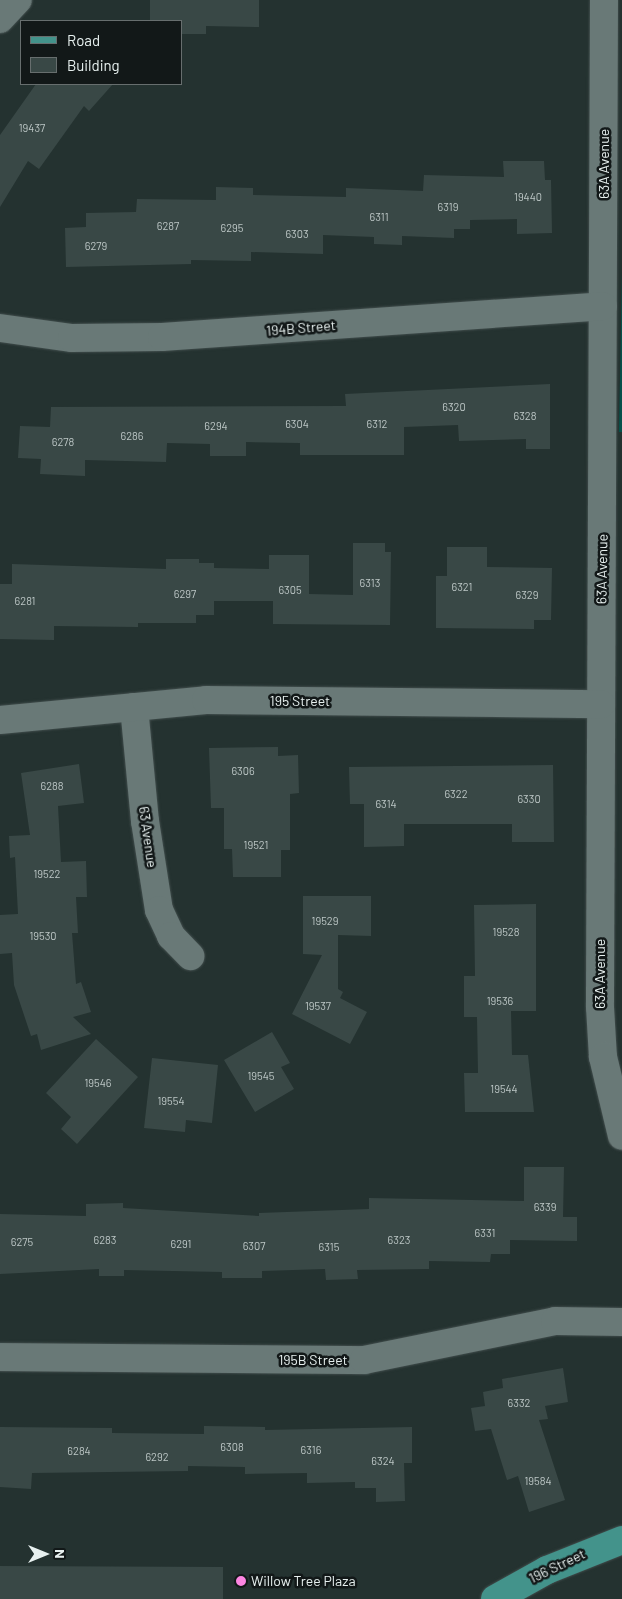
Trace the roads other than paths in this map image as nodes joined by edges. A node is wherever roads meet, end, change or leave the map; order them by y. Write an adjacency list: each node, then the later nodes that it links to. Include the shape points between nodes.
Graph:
1 (18, 0): 3 (street)
2 (604, 0): 4 (street, 63A Avenue)
3 (0, 19)
4 (603, 306): 5 (street, 194B Street, via 162,337 72,338); 6 (street, 63A Avenue)
5 (0, 328)
6 (600, 704): 7 (street, 195 Street, via 206,700); 10 (street, 63A Avenue, via 600,1007 603,1057)
7 (134, 707): 8 (street, 195 Street); 9 (street, 63 Avenue, via 145,822 159,910 171,936)
8 (0, 720)
9 (190, 956)
10 (622, 1136)
11 (622, 1322): 12 (street, 195B Street, via 555,1321 364,1360)
12 (0, 1357)
13 (622, 1540): 14 (main road, 196 Street, via 547,1570)
14 (495, 1599)

